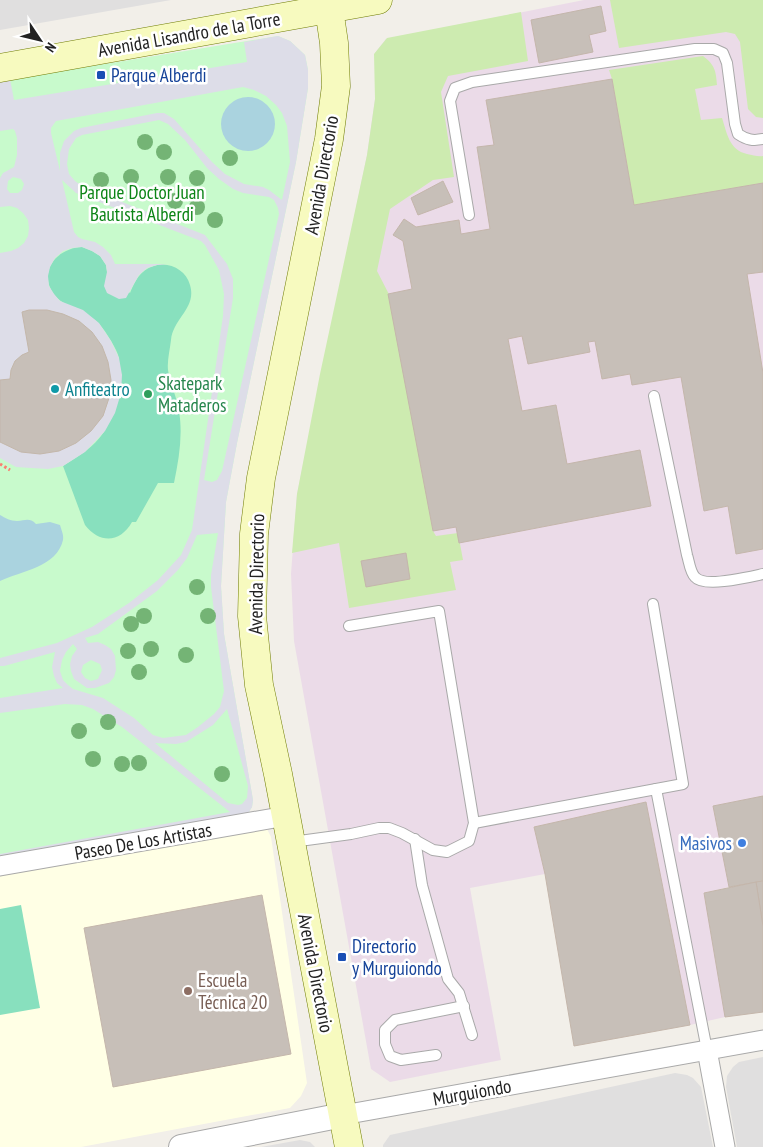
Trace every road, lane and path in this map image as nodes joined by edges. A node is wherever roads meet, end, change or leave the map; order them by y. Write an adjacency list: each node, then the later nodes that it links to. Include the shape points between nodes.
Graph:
1 (378, 0): 2 (main road, Avenida Lisandro de la Torre)
2 (328, 4): 3 (main road, Avenida Lisandro de la Torre); 13 (main road, Avenida Directorio, via 336,86 329,139 261,478 254,534 252,616 259,685)
3 (0, 68)
4 (763, 139): 5 (lane, via 755,141 738,134 727,63 723,53 714,49 695,49 472,82 455,88 450,101)
5 (469, 216)
6 (654, 396): 9 (lane, via 694,576 700,581 711,582)
7 (0, 464): 8 (path)
8 (10, 470)
9 (763, 574)
10 (653, 604): 12 (lane, via 683,784)
11 (348, 626): 14 (lane, via 439,611)
12 (656, 789): 14 (lane); 21 (lane)
13 (286, 816): 16 (main road, Avenida Directorio); 17 (street, Paseo De Los Artistas)
14 (474, 823): 15 (lane, via 469,842 447,852 433,850)
15 (415, 839): 16 (lane, via 389,828 379,828); 18 (lane, via 422,886 448,979)
16 (291, 842): 23 (main road, Avenida Directorio)
17 (0, 866)
18 (464, 1006): 19 (lane); 22 (lane, via 396,1020 385,1030 385,1044 390,1056 401,1060)
19 (472, 1035)
20 (763, 1040): 21 (street, Murguiondo)
21 (707, 1050): 23 (street, Murguiondo); 26 (street)
22 (436, 1055)
23 (343, 1115): 24 (street, Murguiondo); 25 (main road, Avenida Directorio)
24 (181, 1147)
25 (349, 1147)
26 (725, 1147)

